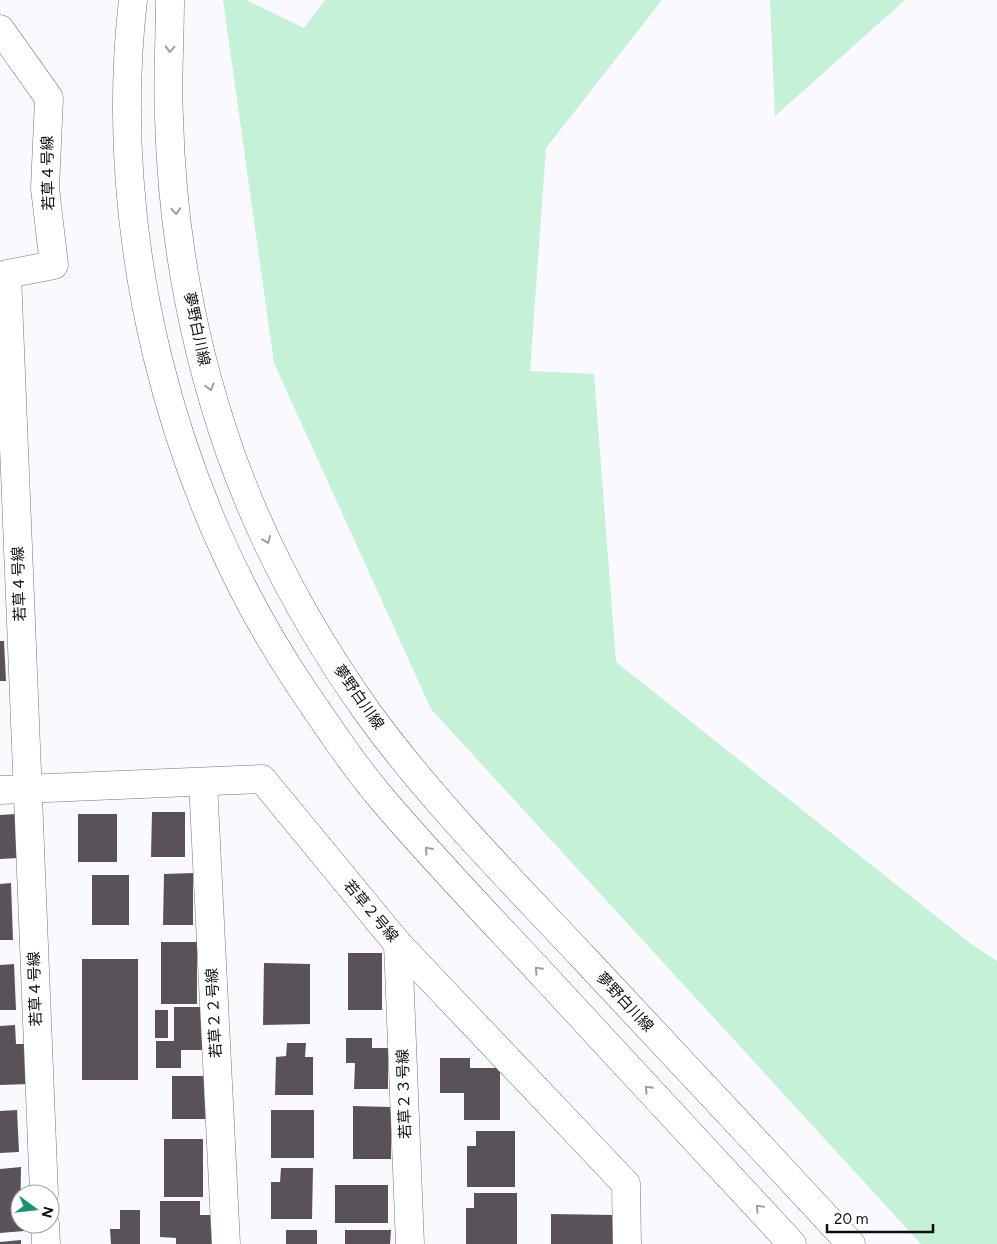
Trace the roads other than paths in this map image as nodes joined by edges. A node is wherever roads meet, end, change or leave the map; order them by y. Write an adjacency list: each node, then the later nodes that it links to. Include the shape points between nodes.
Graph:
1 (133, 0): 13 (street, one-way to 1, via 381,798 299,684 249,600 212,521 184,445 149,321 129,168 127,65)
2 (170, 0): 14 (street, 夢野白川線, one-way to 14, via 169,119 177,225 195,330 231,454 272,552 310,624 368,712 416,774)
3 (0, 28): 4 (street, 若草４号線, via 49,98 45,188 54,265)
4 (4, 274): 6 (street, 若草４号線)
5 (203, 782): 6 (street, 若草２号線); 8 (street, 若草２号線, via 262,779); 10 (street, 若草２２号線)
6 (27, 789): 7 (street, 若草２号線); 9 (street, 若草４号線)
7 (0, 790)
8 (398, 944): 11 (street, 若草２３号線); 12 (street, 若草２号線, via 626,1184)
9 (44, 1184)
10 (226, 1244)
11 (410, 1244)
12 (627, 1244)
13 (792, 1244)
14 (851, 1244)

